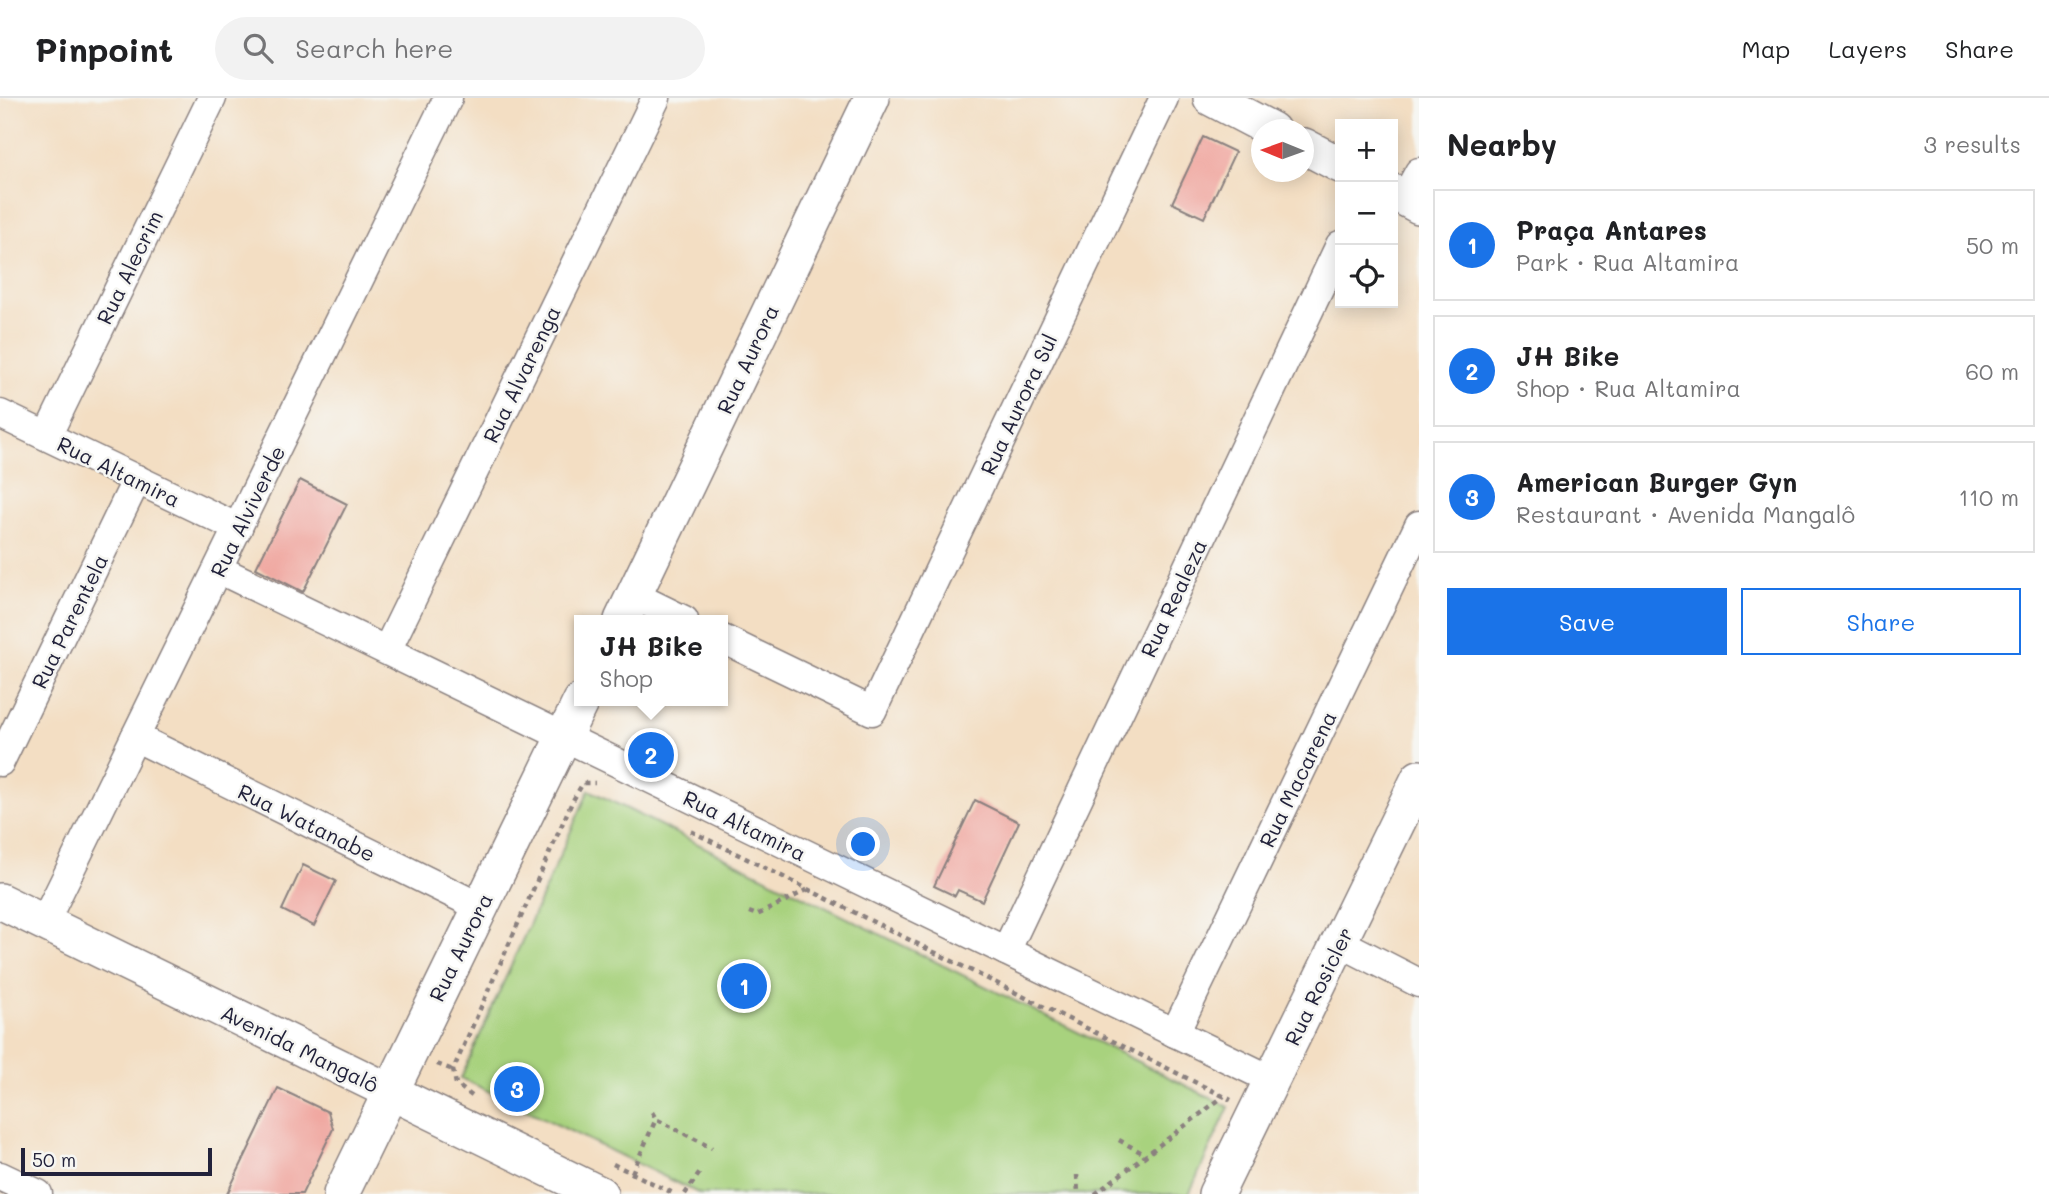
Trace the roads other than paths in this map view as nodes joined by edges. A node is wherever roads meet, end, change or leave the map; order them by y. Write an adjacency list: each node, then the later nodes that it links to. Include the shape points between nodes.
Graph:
1 (212, 98): 12 (street, Rua Alecrim)
2 (448, 98): 15 (street, Rua Alviverde)
3 (656, 98): 20 (street, Rua Alvarenga)
4 (872, 98): 17 (street, Rua Aurora)
5 (1164, 98): 19 (street, Rua Aurora Sul, via 872,711)
6 (1215, 99): 7 (street)
7 (1252, 119)
8 (1314, 151): 9 (street)
9 (1335, 162)
10 (1335, 256): 30 (street, Rua Realeza)
11 (0, 414): 12 (street, Rua Altamira)
12 (47, 436): 13 (street, Rua Altamira)
13 (137, 480): 15 (street, Rua Altamira); 24 (street, Rua Parentela)
14 (1419, 525): 32 (street, Rua Macarena)
15 (238, 528): 16 (street, Rua Alviverde)
16 (218, 569): 20 (street, Rua Altamira); 23 (street, Rua Alviverde)
17 (628, 608): 18 (street)
18 (661, 615)
19 (728, 641)
20 (387, 650): 22 (street, Rua Altamira)
21 (578, 706): 22 (street, Rua Aurora)
22 (563, 736): 27 (street, Rua Aurora); 30 (street, Rua Altamira)
23 (135, 737): 27 (street, Rua Watanabe); 28 (street, Rua Alviverde)
24 (0, 762)
25 (1419, 778): 29 (street, Rua Rosicler)
26 (0, 901): 28 (street, Avenida Mangalô)
27 (480, 907): 34 (street, Rua Aurora)
28 (44, 923): 34 (street, Avenida Mangalô)
29 (1339, 942): 31 (street); 33 (street, Rua Rosicler)
30 (1006, 951): 32 (street, Rua Altamira)
31 (1419, 983)
32 (1175, 1033): 33 (street, Rua Altamira)
33 (1272, 1080): 39 (street, Rua Rosicler)
34 (390, 1093): 36 (street, Avenida Mangalô); 38 (street, Rua Aurora)
35 (0, 1176): 37 (street)
36 (603, 1178)
37 (38, 1194)
38 (341, 1194)
39 (1216, 1194)

